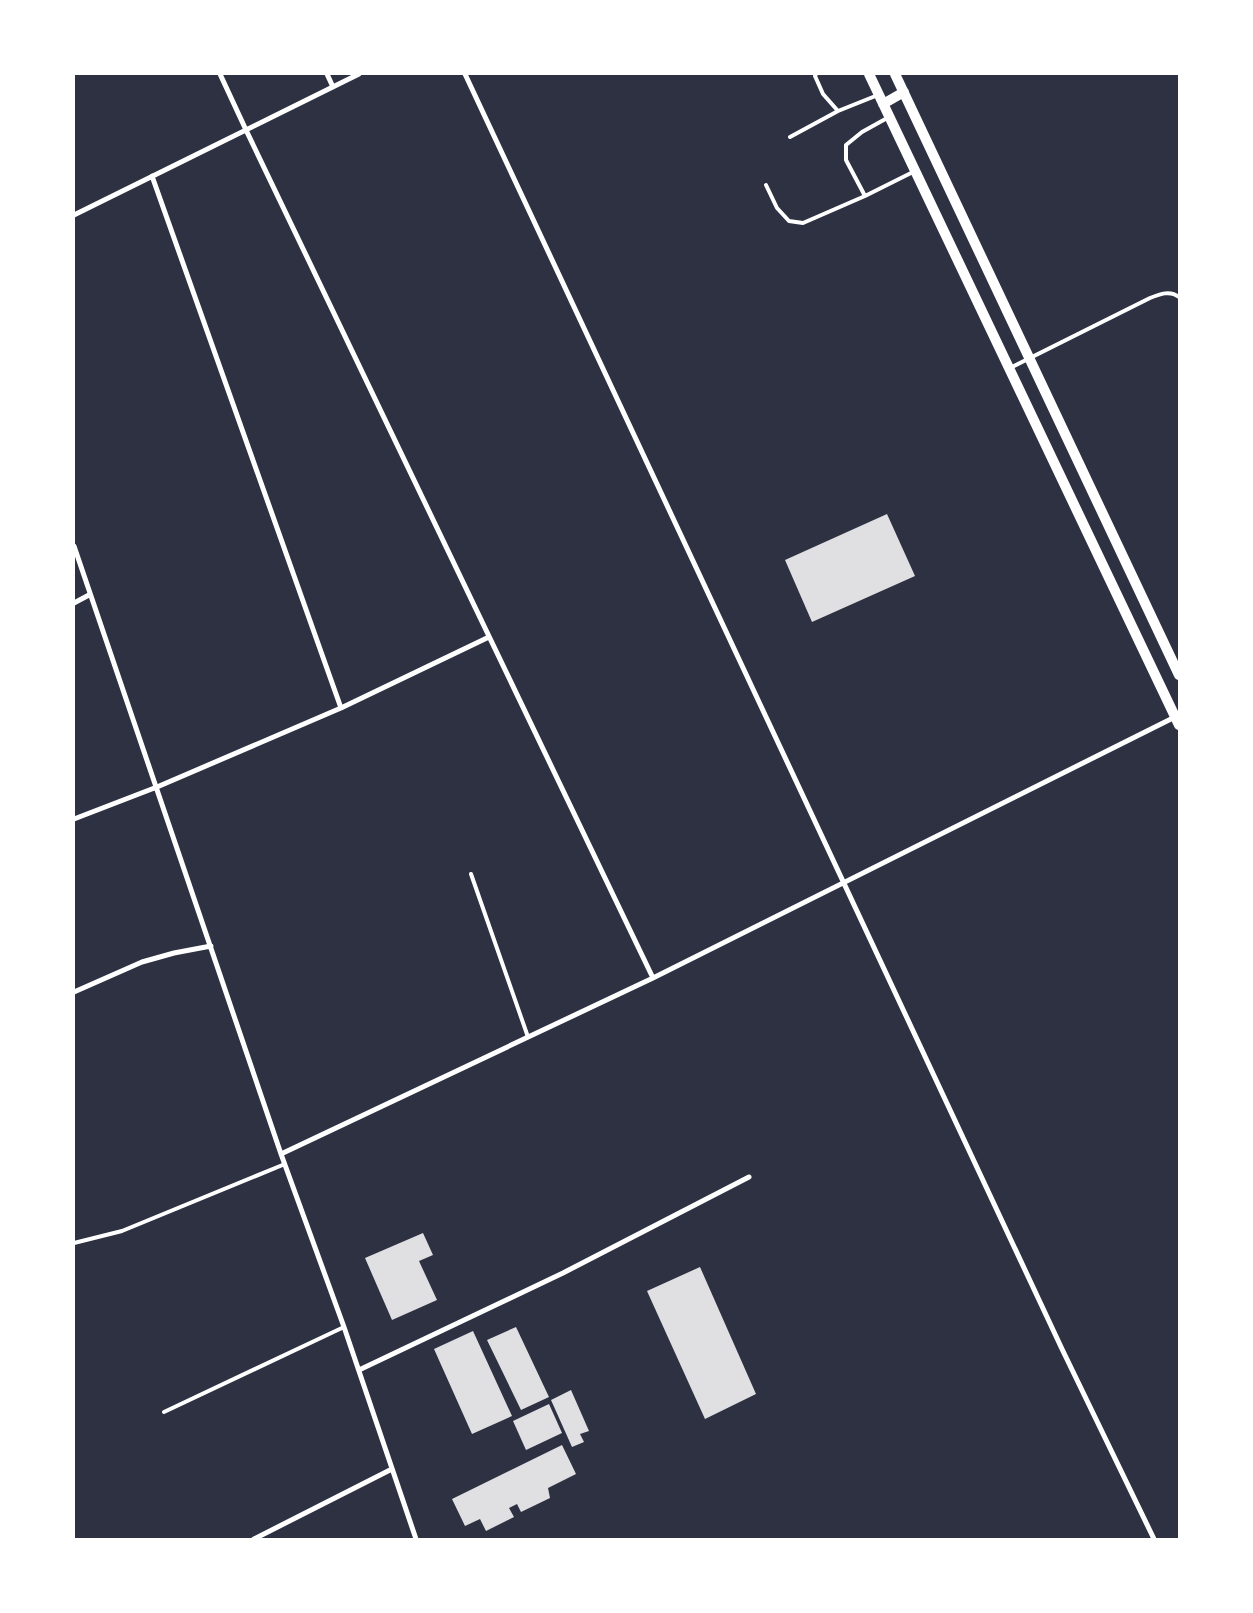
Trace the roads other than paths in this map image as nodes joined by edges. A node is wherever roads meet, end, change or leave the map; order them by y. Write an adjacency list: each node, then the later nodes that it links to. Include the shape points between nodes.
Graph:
1 (220, 74): 13 (street)
2 (327, 74): 8 (street)
3 (360, 74): 8 (street)
4 (466, 74): 33 (street)
5 (816, 74): 11 (lane, via 823,94)
6 (868, 74): 10 (main road)
7 (895, 74): 9 (main road)
8 (333, 86): 13 (street)
9 (904, 92): 10 (main road); 21 (main road)
10 (881, 99): 11 (lane); 12 (main road)
11 (838, 111): 14 (lane)
12 (889, 117): 15 (main road); 18 (lane, via 846,145 846,160)
13 (246, 130): 16 (street); 26 (street)
14 (790, 137)
15 (915, 171): 18 (lane); 22 (main road)
16 (152, 176): 19 (street); 28 (street)
17 (766, 185): 18 (lane, via 789,221 803,223)
18 (865, 196)
19 (74, 215)
20 (1179, 297): 21 (lane, via 1163,293 1150,298)
21 (1030, 358): 22 (lane); 27 (main road)
22 (1009, 368): 29 (main road)
23 (74, 546): 24 (street)
24 (89, 595): 25 (street); 30 (street)
25 (74, 603)
26 (489, 637): 28 (street); 35 (street)
27 (1179, 675)
28 (341, 708): 30 (street)
29 (1178, 719): 33 (street)
30 (157, 787): 31 (street); 34 (street)
31 (74, 819)
32 (471, 874): 37 (lane)
33 (844, 882): 35 (street); 48 (street)
34 (210, 946): 36 (street, via 142,962); 38 (street)
35 (653, 978): 37 (street)
36 (74, 992)
37 (528, 1037): 38 (street)
38 (281, 1154): 39 (street)
39 (285, 1164): 41 (lane, via 122,1231); 42 (street)
40 (748, 1177): 43 (street, via 563,1273)
41 (74, 1243)
42 (344, 1327): 43 (street); 44 (lane)
43 (358, 1370): 45 (street)
44 (164, 1412)
45 (392, 1469): 46 (street); 47 (street)
46 (254, 1539)
47 (416, 1539)
48 (1154, 1539)

